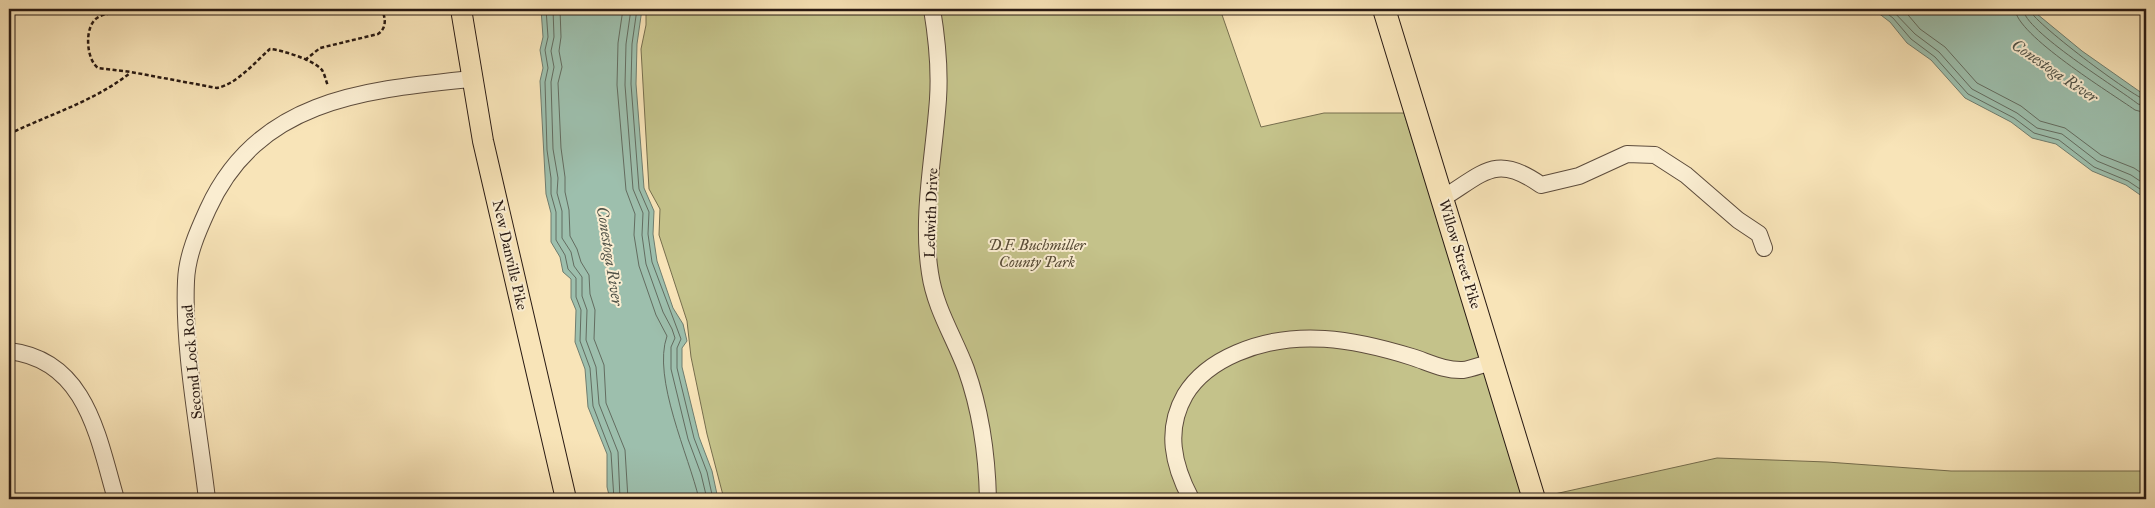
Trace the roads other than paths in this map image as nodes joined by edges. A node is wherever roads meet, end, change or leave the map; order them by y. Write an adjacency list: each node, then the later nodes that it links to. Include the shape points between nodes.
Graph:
1 (461, 9): 4 (main road, New Danville Pike)
2 (932, 9): 12 (street, Ledwith Drive, via 938,78 928,261 939,309 976,400 986,458)
3 (1384, 9): 5 (highway, Willow Street Pike)
4 (471, 79): 10 (street, Second Lock Road, via 347,96 311,109 249,147 226,173 195,238 186,278 186,318); 11 (main road, New Danville Pike)
5 (1443, 198): 6 (street, via 1488,170 1504,167 1525,174 1541,185 1579,176 1627,154 1640,153 1654,156 1686,175 1759,234); 8 (highway, Willow Street Pike)
6 (1764, 248)
7 (9, 352): 9 (street, via 24,354 47,364 81,396 91,417)
8 (1492, 362): 13 (street, via 1463,370 1439,367 1352,342 1311,337 1253,346 1224,359 1192,385 1179,407 1172,433 1174,463); 14 (highway, Willow Street Pike)
9 (116, 499)
10 (207, 499)
11 (566, 499)
12 (988, 499)
13 (1191, 499)
14 (1534, 499)

